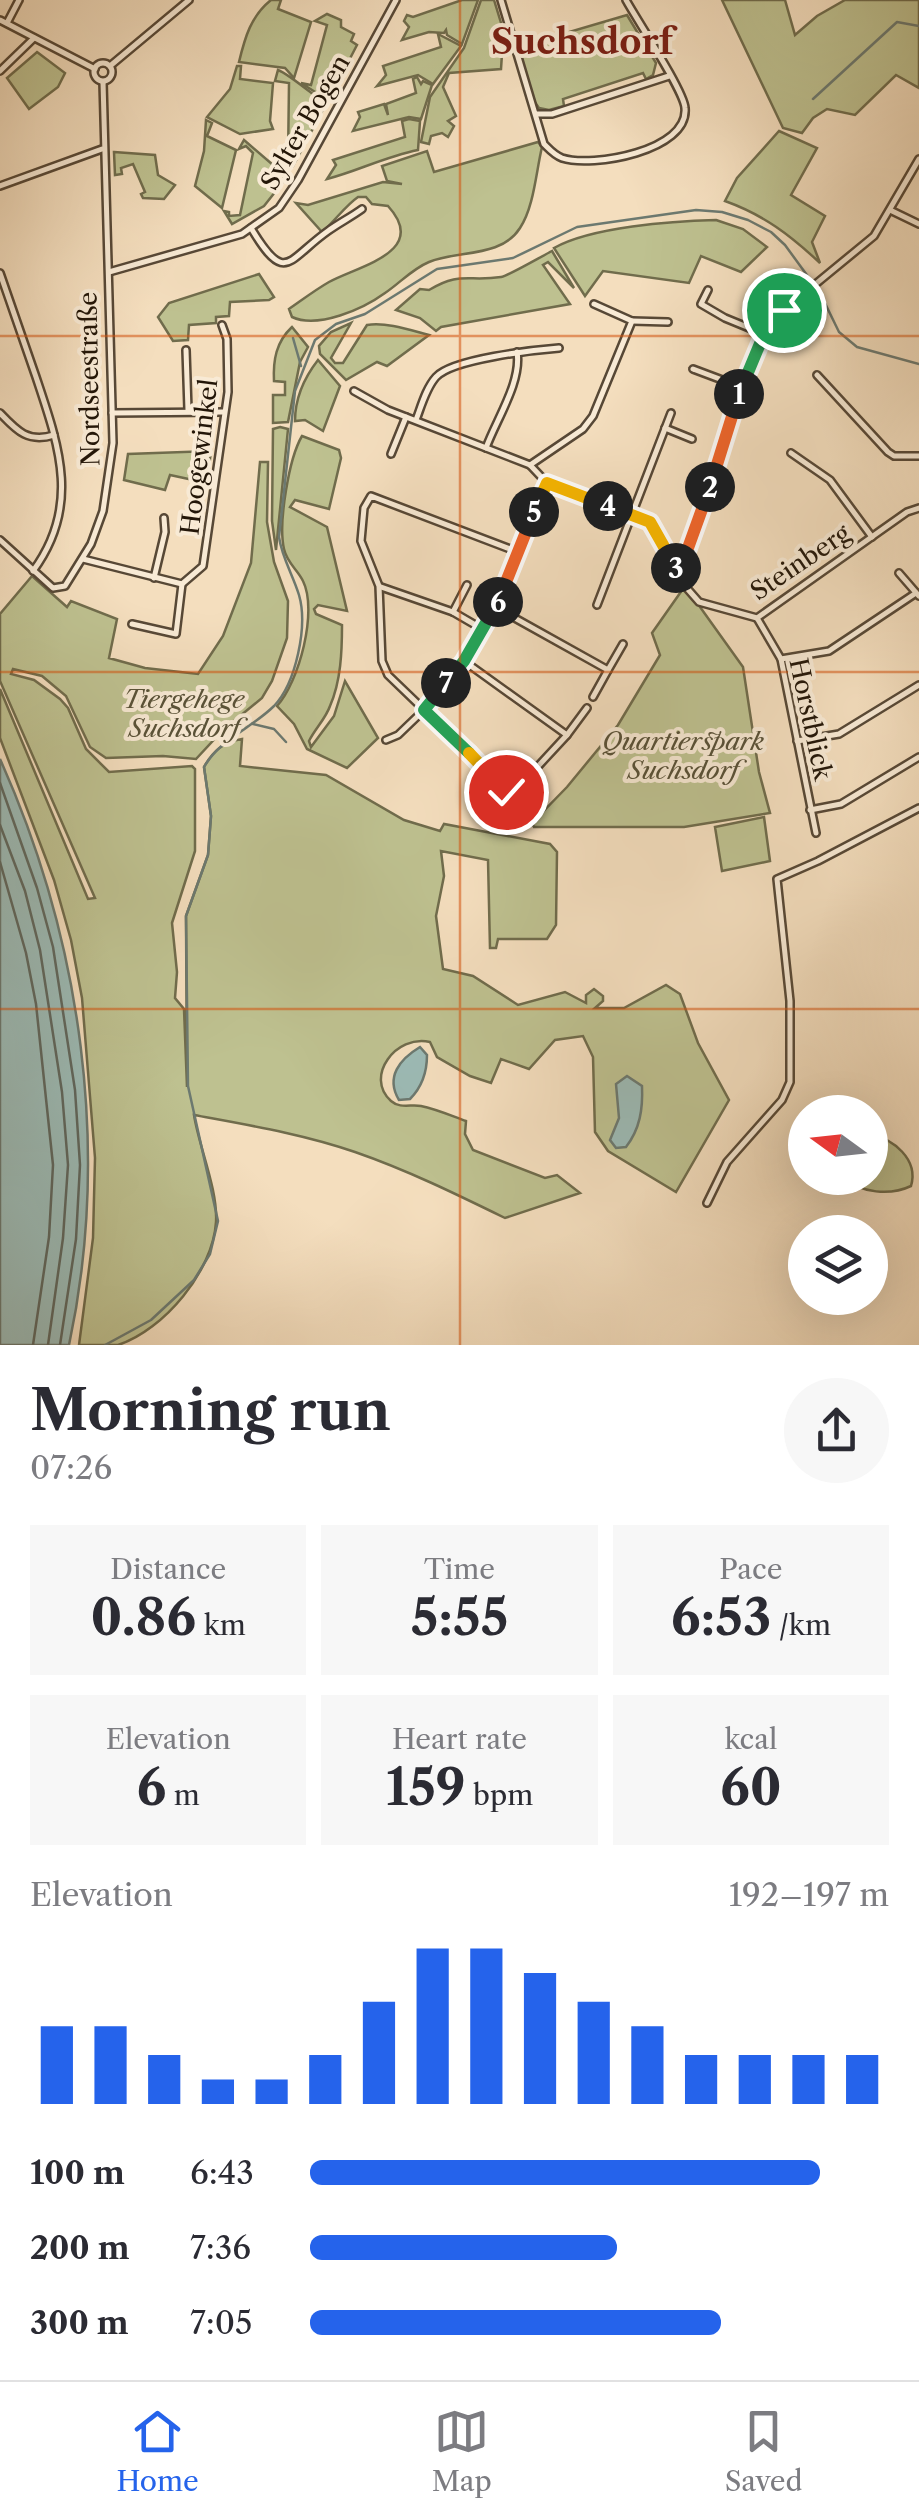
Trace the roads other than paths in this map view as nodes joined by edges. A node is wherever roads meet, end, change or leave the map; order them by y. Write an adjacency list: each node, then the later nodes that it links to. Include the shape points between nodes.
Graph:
1 (19, 0): 6 (street)
2 (189, 0): 8 (street)
3 (396, 0): 20 (street, Sylter Bogen, via 298,180 278,208)
4 (501, 0): 13 (street)
5 (626, 0): 11 (street)
6 (4, 22): 7 (street)
7 (34, 38): 9 (street); 10 (street)
8 (110, 66): 9 (street); 12 (street, via 112,75)
9 (95, 68): 12 (street)
10 (0, 71)
11 (670, 76): 13 (street); 13 (street, via 685,116 666,143 644,150 565,159 544,144)
12 (103, 82): 14 (street, Nordseestraße)
13 (536, 114)
14 (102, 149): 16 (street); 21 (street, Nordseestraße)
15 (919, 159): 18 (street)
16 (0, 186)
17 (362, 209): 20 (street, via 289,263 270,258)
18 (890, 210): 19 (street); 28 (street, via 874,236)
19 (919, 224)
20 (251, 228): 21 (street, Sylter Bogen)
21 (108, 272): 39 (street, Nordseestraße)
22 (0, 273): 44 (street)
23 (708, 290): 28 (street, via 701,304)
24 (594, 304): 25 (street)
25 (632, 321): 26 (street); 50 (street, via 583,429)
26 (668, 322)
27 (222, 325): 38 (street, Hoogewinkel, via 230,370)
28 (764, 334): 34 (street)
29 (559, 348): 31 (street)
30 (186, 350): 36 (street)
31 (517, 351): 42 (street, via 442,372); 46 (street, via 510,391)
32 (693, 369): 34 (street)
33 (817, 374): 49 (street, via 888,452)
34 (741, 386): 60 (street)
35 (354, 391): 41 (street, Steinberg)
36 (188, 410): 38 (street); 39 (street)
37 (0, 412): 44 (street, via 23,435)
38 (225, 412): 63 (street, Hoogewinkel, via 206,560)
39 (112, 413): 58 (street, Nordseestraße, via 104,511)
40 (670, 413): 43 (street)
41 (406, 417): 42 (street, Steinberg); 48 (street)
42 (416, 420): 46 (street, Steinberg)
43 (665, 428): 45 (street); 53 (street)
44 (54, 435): 59 (street, via 62,501)
45 (692, 439)
46 (486, 448): 50 (street, Steinberg)
47 (791, 453): 55 (street, via 830,480)
48 (391, 454)
49 (919, 456)
50 (530, 465): 51 (street, Steinberg)
51 (547, 483): 53 (street, Steinberg); 57 (street)
52 (919, 508): 55 (street, Steinberg)
53 (632, 515): 60 (street, Steinberg, via 650,522); 67 (street)
54 (164, 518): 62 (street, Hoogewinkel)
55 (872, 537): 70 (street, Steinberg)
56 (0, 540): 59 (street)
57 (518, 552): 65 (street, via 371,496 361,541); 68 (street)
58 (83, 559): 59 (street, Nordseestraße, via 65,586 53,588); 62 (street)
59 (33, 571)
60 (679, 573): 70 (street, Steinberg, via 700,602)
61 (899, 573): 66 (street)
62 (154, 578): 63 (street)
63 (182, 584): 71 (street, Hoogewinkel, via 176,634)
64 (467, 585): 69 (street)
65 (379, 586): 69 (street); 80 (street, via 382,662)
66 (917, 595): 74 (street, via 830,650)
67 (596, 605)
68 (496, 607): 72 (street); 76 (street)
69 (453, 612): 72 (street)
70 (757, 618): 74 (street, Horstblick)
71 (132, 624)
72 (484, 630): 75 (street)
73 (624, 644): 76 (street)
74 (781, 659): 83 (street, Horstblick)
75 (464, 661): 80 (street); 81 (street)
76 (608, 670): 78 (street)
77 (919, 685): 83 (street, via 839,734)
78 (592, 697)
79 (587, 708): 81 (street)
80 (424, 710): 82 (street); 85 (street)
81 (567, 736): 85 (street, via 517,789 506,792)
82 (386, 740)
83 (797, 742): 88 (street, Horstblick)
84 (919, 756): 88 (street, via 841,804)
85 (499, 785): 86 (street)
86 (481, 787)
87 (919, 808): 90 (street, via 777,879 790,1001 790,1082 727,1162)
88 (810, 810): 89 (street, Horstblick)
89 (816, 833)
90 (708, 1203)

